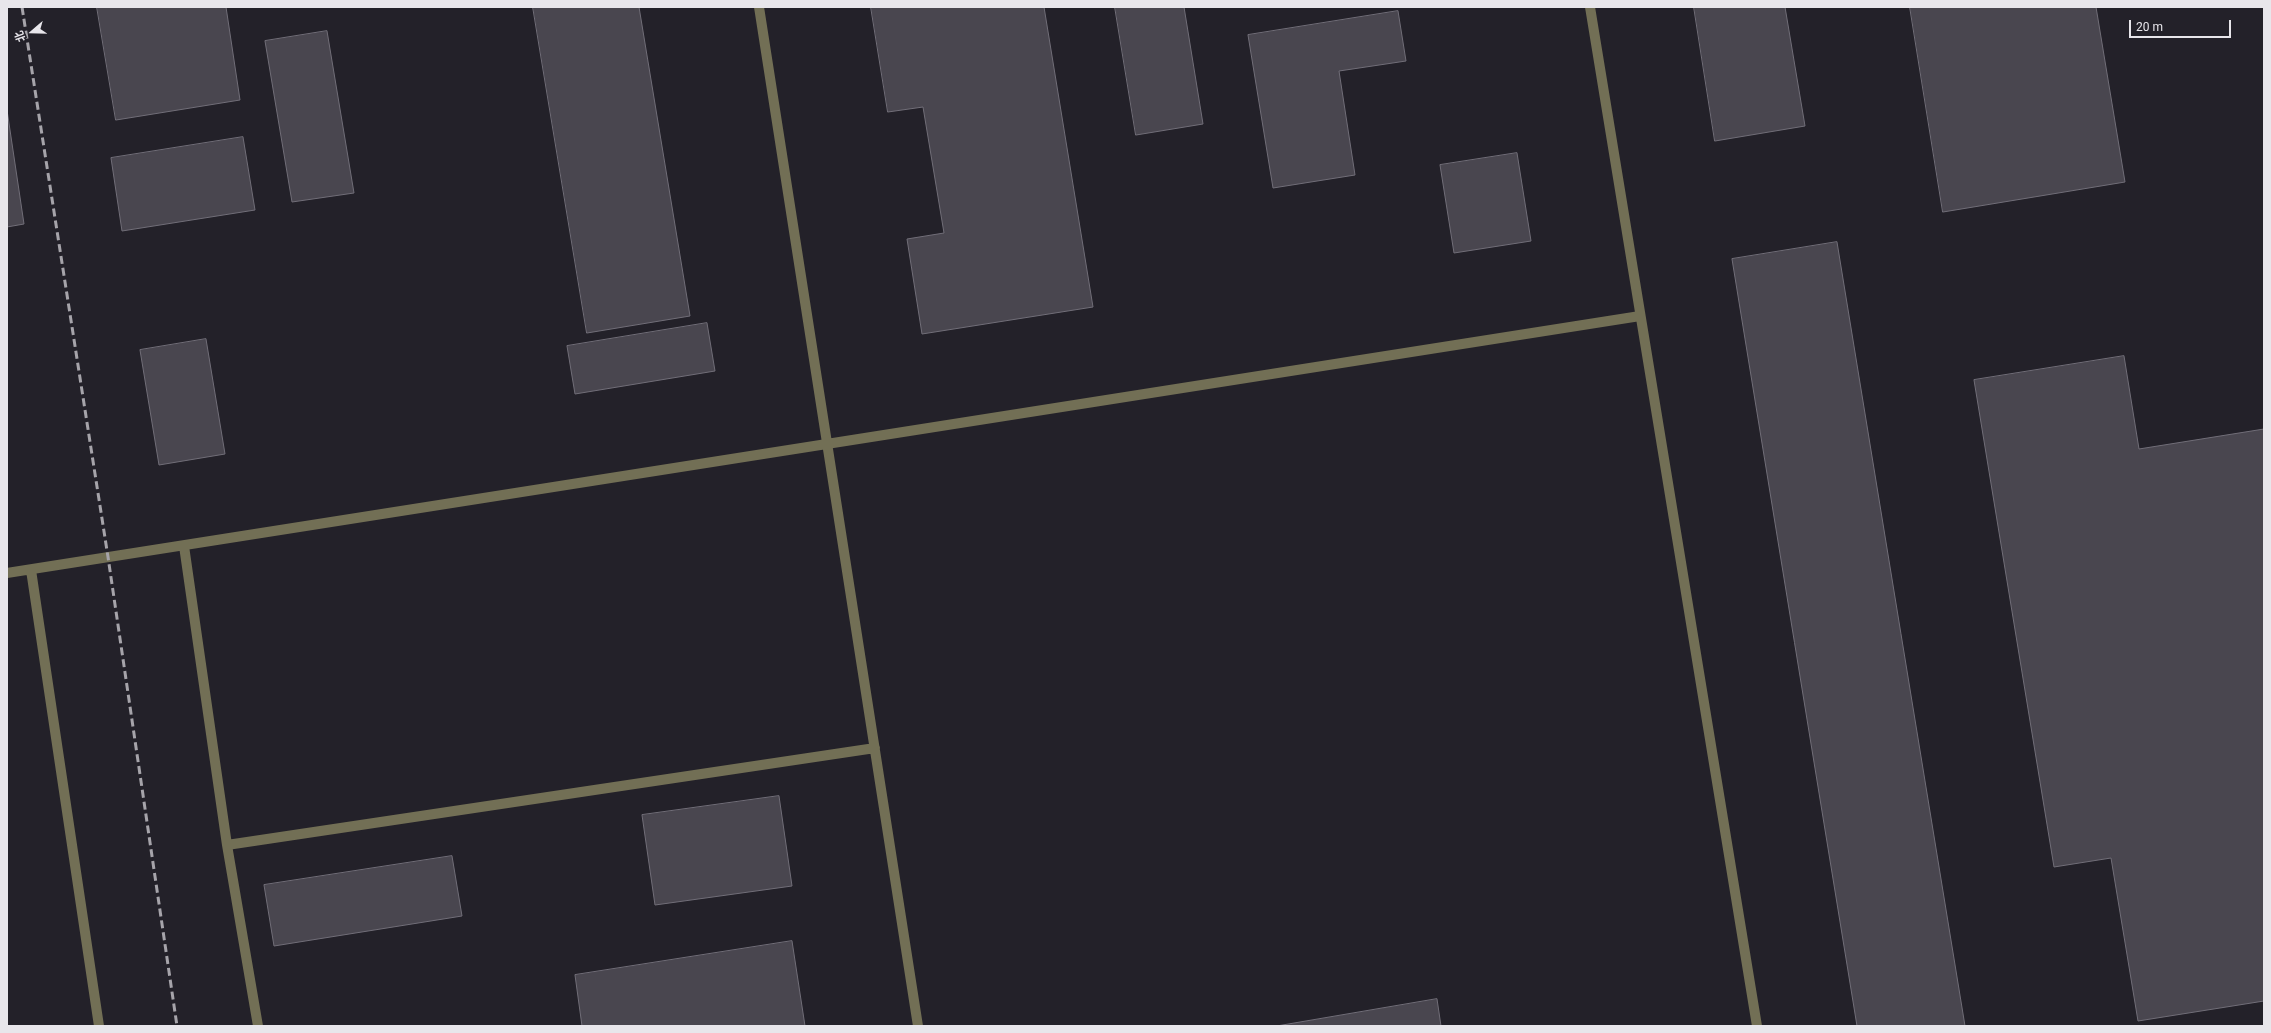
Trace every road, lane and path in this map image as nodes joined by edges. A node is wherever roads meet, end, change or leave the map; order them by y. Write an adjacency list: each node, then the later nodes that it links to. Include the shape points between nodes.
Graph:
1 (759, 7): 4 (street)
2 (1590, 7): 3 (street)
3 (1640, 316): 4 (street); 13 (street)
4 (827, 445): 5 (street); 8 (street)
5 (184, 546): 6 (street); 9 (street)
6 (31, 570): 7 (street); 10 (street)
7 (7, 573)
8 (874, 748): 9 (street); 12 (street)
9 (227, 845): 11 (street)
10 (99, 1026)
11 (258, 1026)
12 (918, 1026)
13 (1757, 1026)

